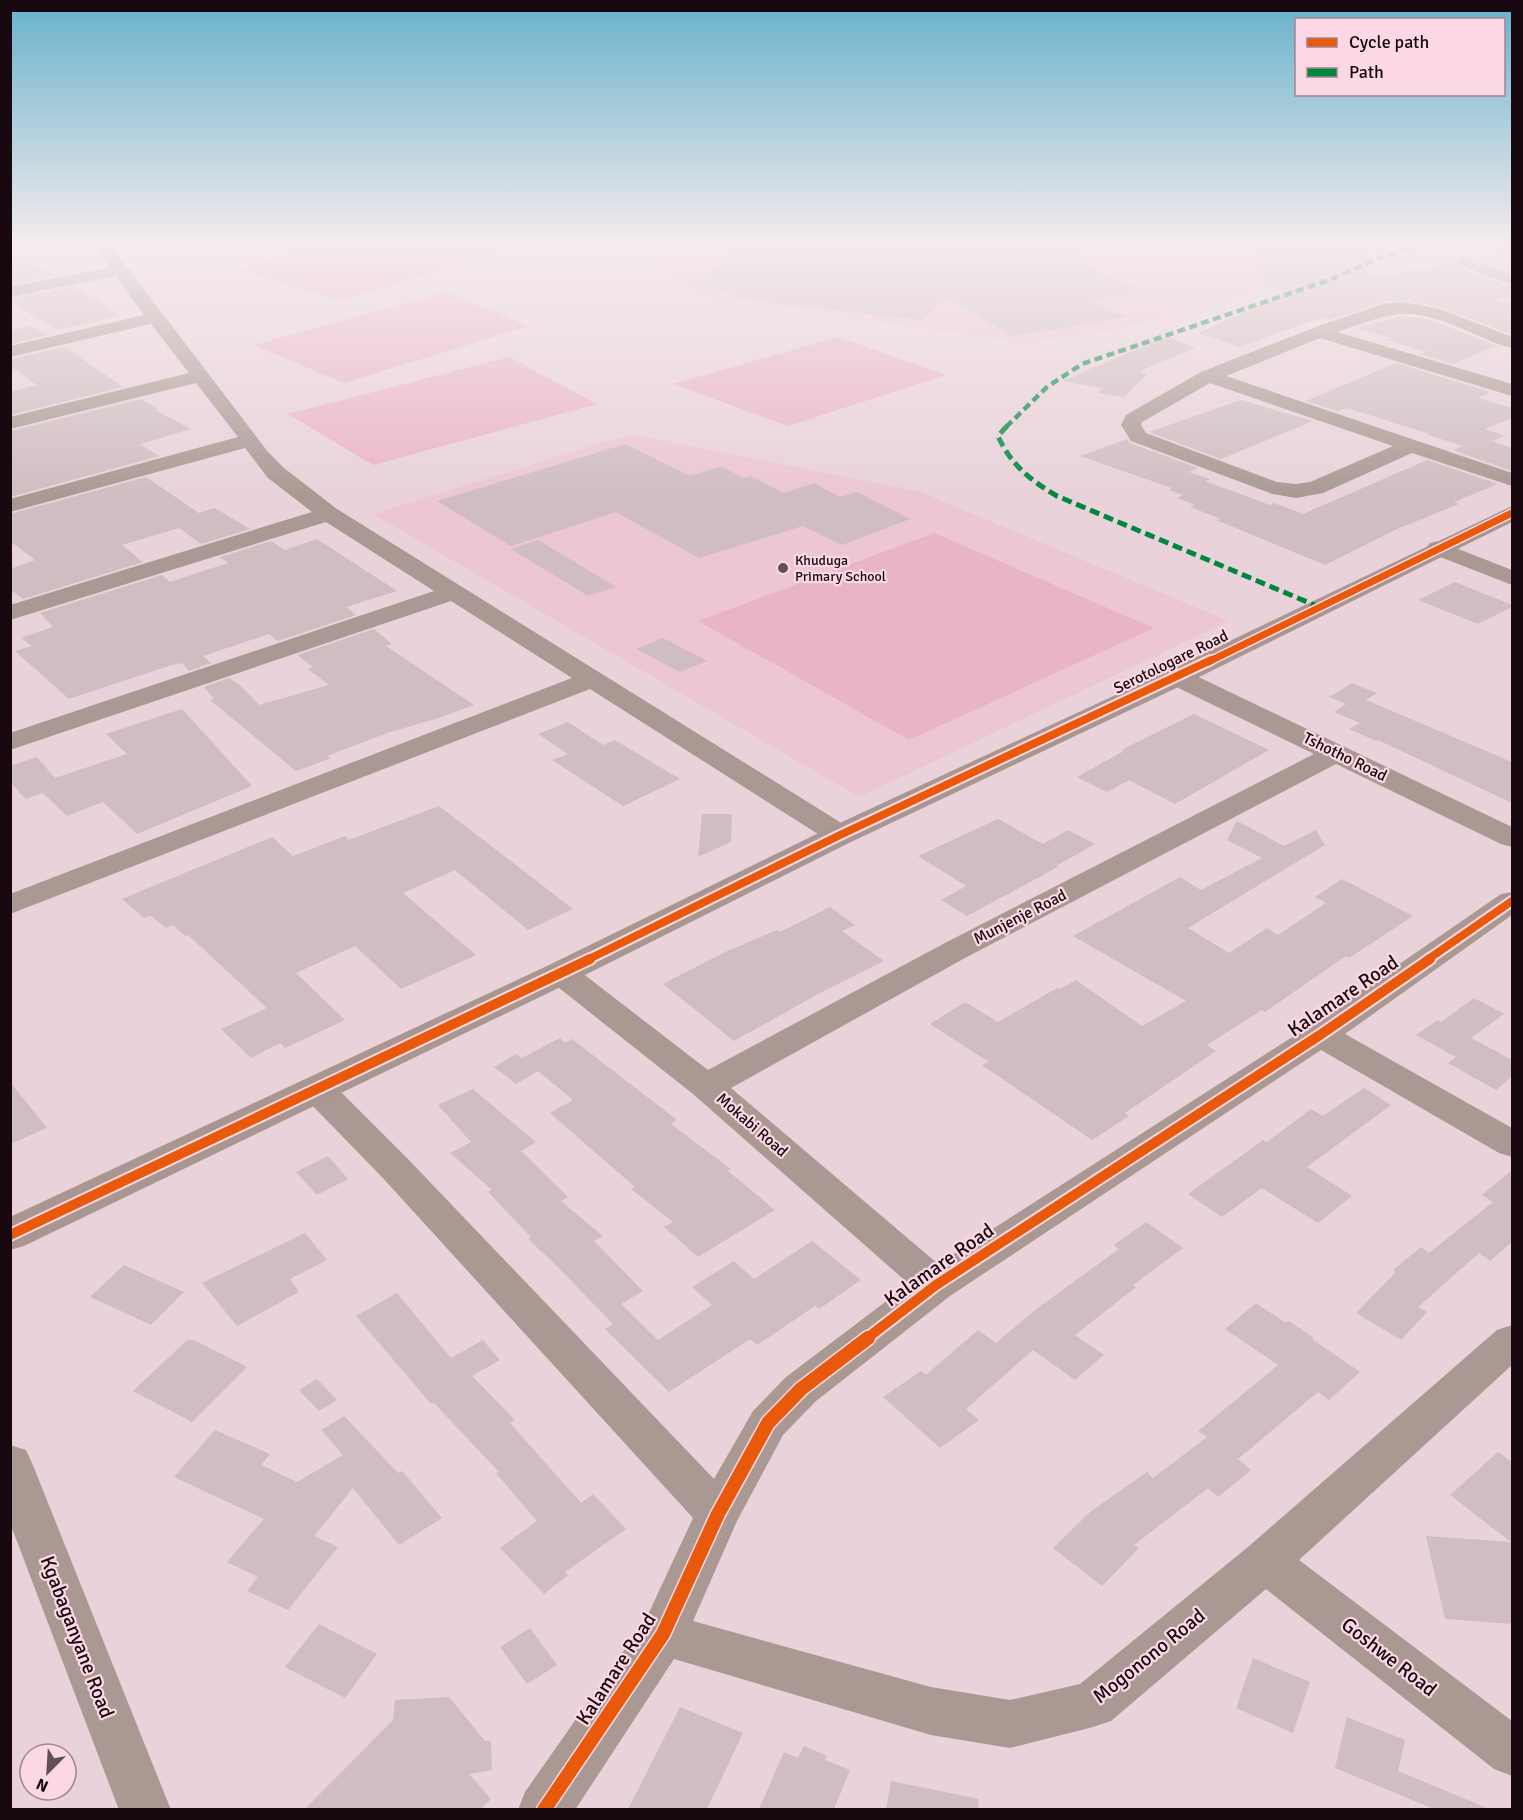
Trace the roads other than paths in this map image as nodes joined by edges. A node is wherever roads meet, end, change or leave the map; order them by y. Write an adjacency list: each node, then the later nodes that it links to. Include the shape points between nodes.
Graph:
1 (117, 327): 7 (street)
2 (162, 327): 8 (street)
3 (1334, 327): 5 (street)
4 (1470, 327): 6 (street)
5 (1319, 332): 9 (street); 10 (street)
6 (1512, 343)
7 (10, 352)
8 (200, 376): 11 (street); 12 (street)
9 (1208, 376): 13 (street); 13 (street, via 1133,419 1132,430 1138,437 1273,488 1296,491 1315,488)
10 (1512, 390)
11 (10, 423)
12 (251, 440): 15 (street); 17 (street, via 276,473)
13 (1413, 445): 14 (street)
14 (1512, 480)
15 (10, 506)
16 (1512, 513): 18 (street, Serotologare Road)
17 (329, 514): 20 (street); 21 (street)
18 (1438, 548): 19 (street); 22 (street, Serotologare Road)
19 (1512, 578)
20 (454, 592): 23 (street); 24 (street)
21 (10, 613)
22 (1177, 677): 25 (street, Tshotho Road); 26 (street, Serotologare Road)
23 (593, 679): 26 (street); 29 (street)
24 (10, 742)
25 (1337, 753): 27 (street, Tshotho Road); 32 (street, Munjenje Road, via 965,945)
26 (840, 836): 30 (street, Serotologare Road)
27 (1512, 838)
28 (1512, 901): 31 (street, Kalamare Road)
29 (10, 905)
30 (561, 973): 32 (street, Mokabi Road); 33 (street, Serotologare Road)
31 (1320, 1035): 34 (street); 36 (street, Kalamare Road)
32 (706, 1086): 36 (street, Mokabi Road)
33 (317, 1089): 35 (street, Serotologare Road); 39 (street)
34 (1512, 1144)
35 (10, 1235)
36 (936, 1285): 39 (street, Kalamare Road, via 801,1389 768,1423)
37 (1512, 1341): 40 (street, Mogonono Road)
38 (10, 1463): 43 (street, Kgabaganyane Road)
39 (717, 1515): 41 (street, Kalamare Road)
40 (1265, 1561): 41 (street, Mogonono Road, via 1093,1704 1010,1724 931,1711); 42 (street, Goshwe Road)
41 (663, 1634): 44 (street, Kalamare Road)
42 (1512, 1752)
43 (136, 1806)
44 (544, 1809)

